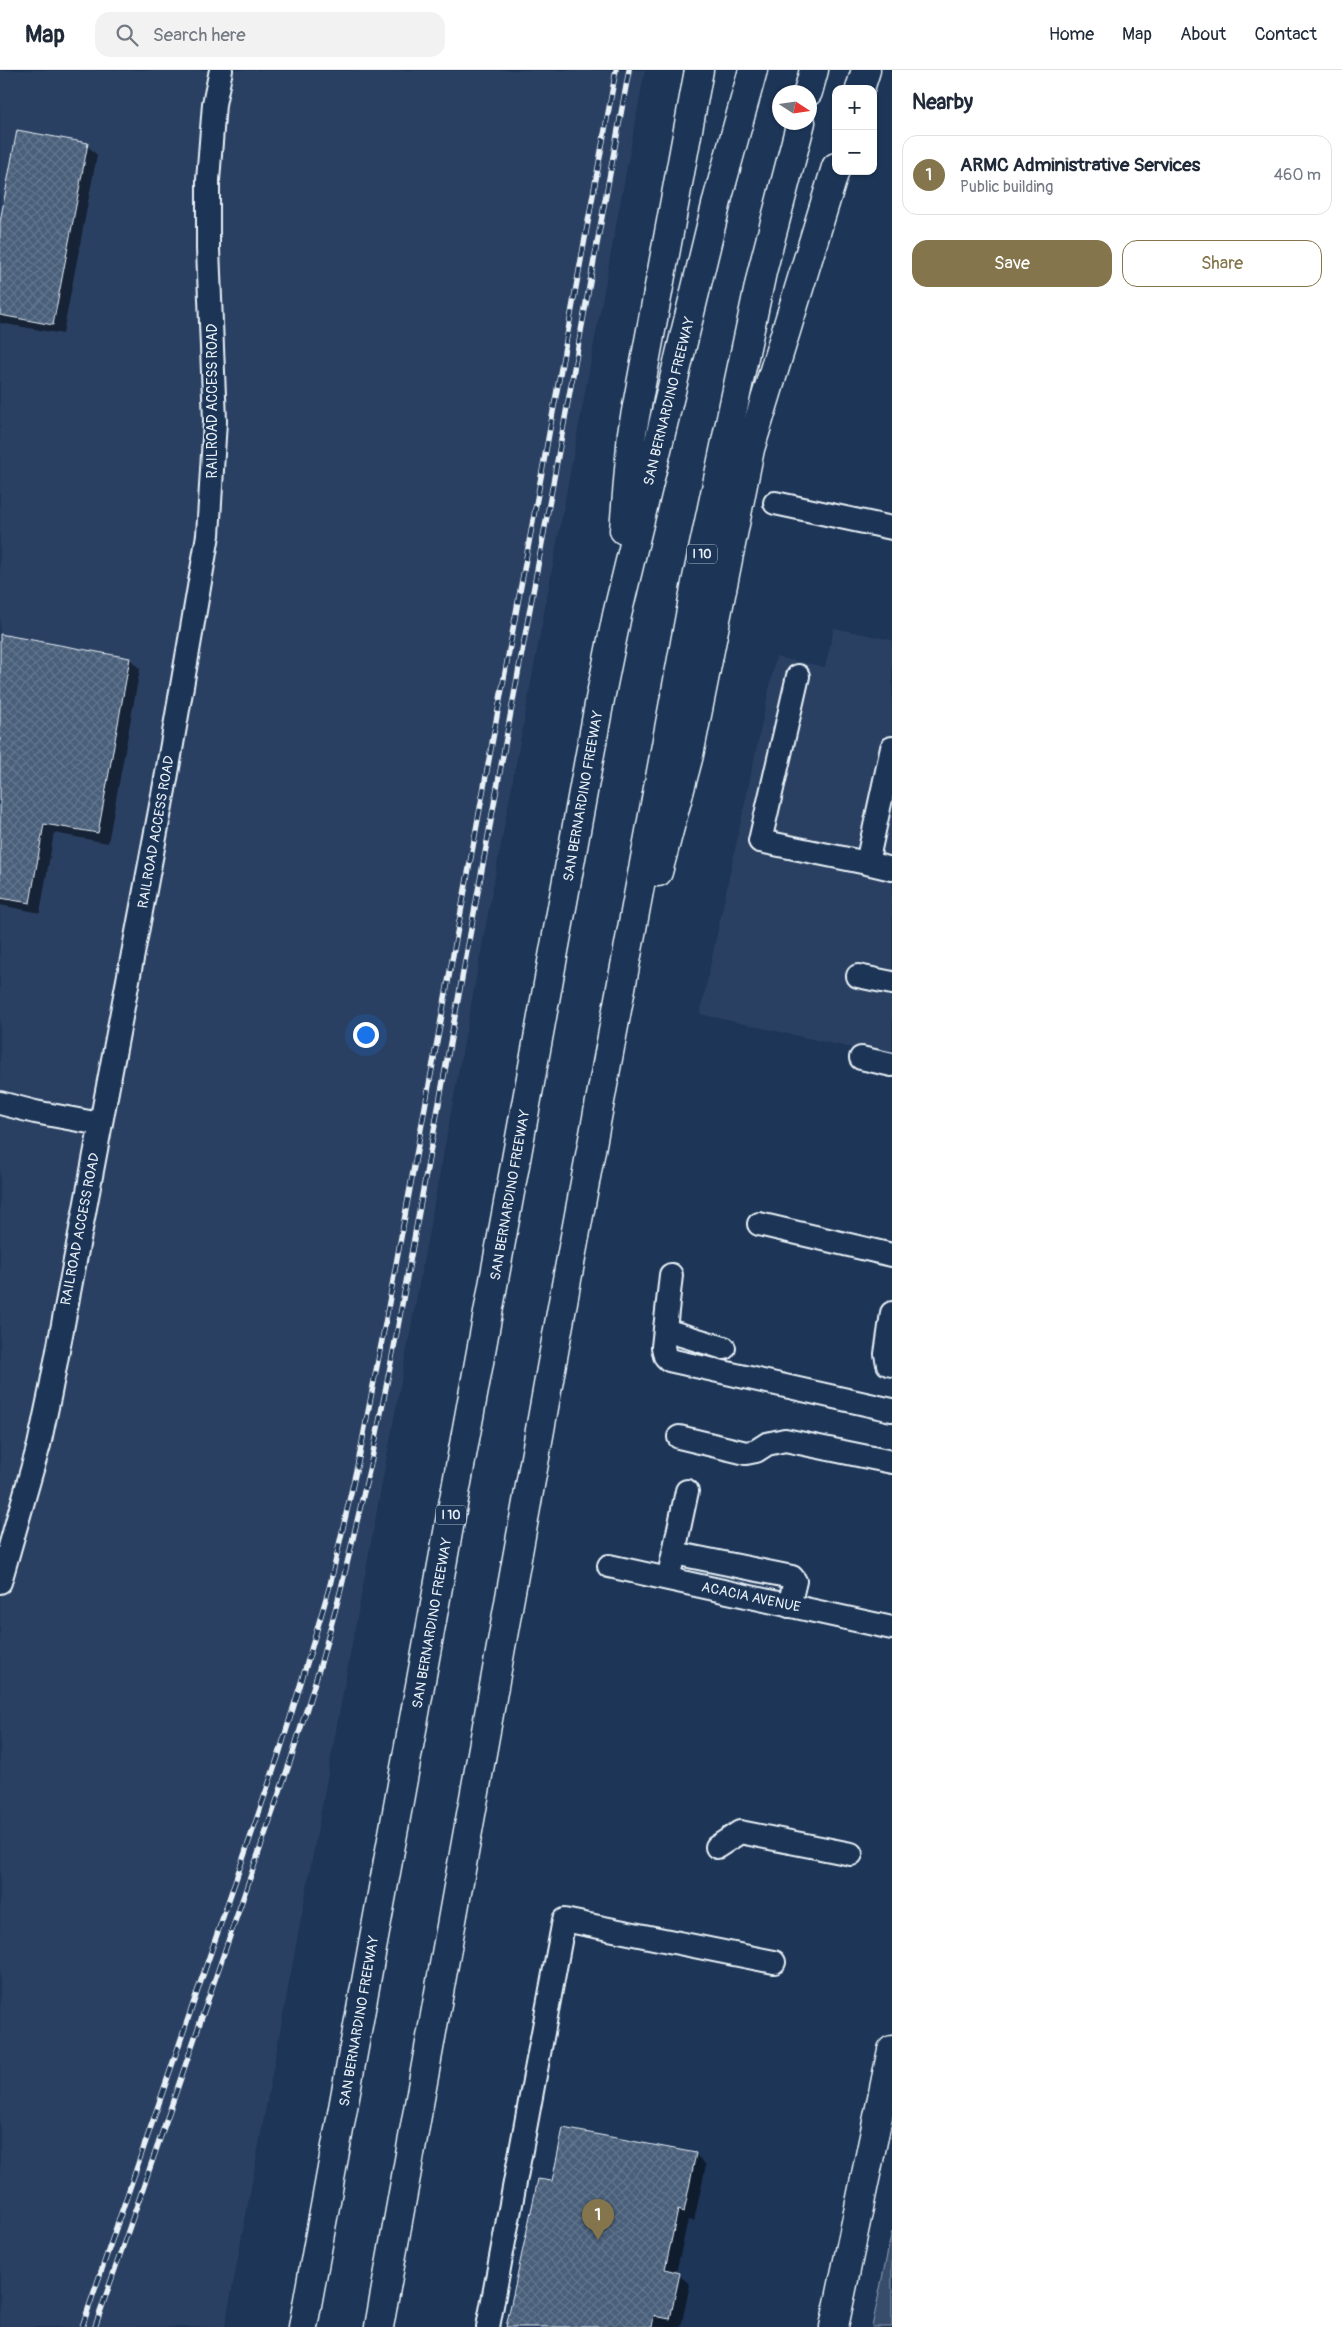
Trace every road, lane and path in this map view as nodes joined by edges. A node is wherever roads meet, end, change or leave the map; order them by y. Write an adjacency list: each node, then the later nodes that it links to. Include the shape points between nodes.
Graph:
1 (220, 70): 23 (street, RAILROAD ACCESS ROAD, via 208,180 214,421 208,535)
2 (699, 70): 12 (main road, via 632,433)
3 (752, 70): 12 (main road, SAN BERNARDINO FREEWAY / I 10)
4 (814, 70): 6 (main road)
5 (866, 70): 7 (main road)
6 (810, 85)
7 (861, 85)
8 (798, 130): 19 (main road, I 10, via 762,272 725,443)
9 (834, 175): 19 (main road, via 750,449 689,755 666,848)
10 (775, 503): 11 (street)
11 (892, 528)
12 (617, 615): 45 (main road, SAN BERNARDINO FREEWAY / I 10)
13 (798, 676): 15 (street, via 760,841)
14 (892, 748): 15 (street)
15 (867, 863): 16 (street)
16 (892, 869)
17 (858, 976): 18 (street)
18 (892, 983)
19 (619, 990): 46 (main road, I 10)
20 (861, 1058): 21 (street)
21 (892, 1065)
22 (0, 1103): 23 (street)
23 (100, 1124): 38 (street, RAILROAD ACCESS ROAD, via 39,1446)
24 (759, 1224): 25 (street)
25 (892, 1255)
26 (672, 1275): 28 (street)
27 (892, 1313): 30 (street, via 886,1354 888,1364)
28 (665, 1330): 29 (street); 31 (street, via 665,1356 676,1363)
29 (724, 1348)
30 (892, 1365)
31 (892, 1410)
32 (679, 1437): 33 (street, via 746,1453 785,1440)
33 (892, 1462)
34 (687, 1491): 35 (street)
35 (674, 1553): 37 (street); 39 (street, via 792,1578 795,1581)
36 (609, 1566): 37 (street, ACACIA AVENUE)
37 (668, 1579): 39 (street, ACACIA AVENUE)
38 (0, 1582)
39 (789, 1606): 40 (street, ACACIA AVENUE)
40 (892, 1628)
41 (717, 1847): 42 (street, via 740,1832)
42 (851, 1854)
43 (774, 1962): 47 (street, via 564,1920)
44 (892, 2050): 48 (main road)
45 (303, 2327)
46 (380, 2327)
47 (488, 2327)
48 (834, 2327)

